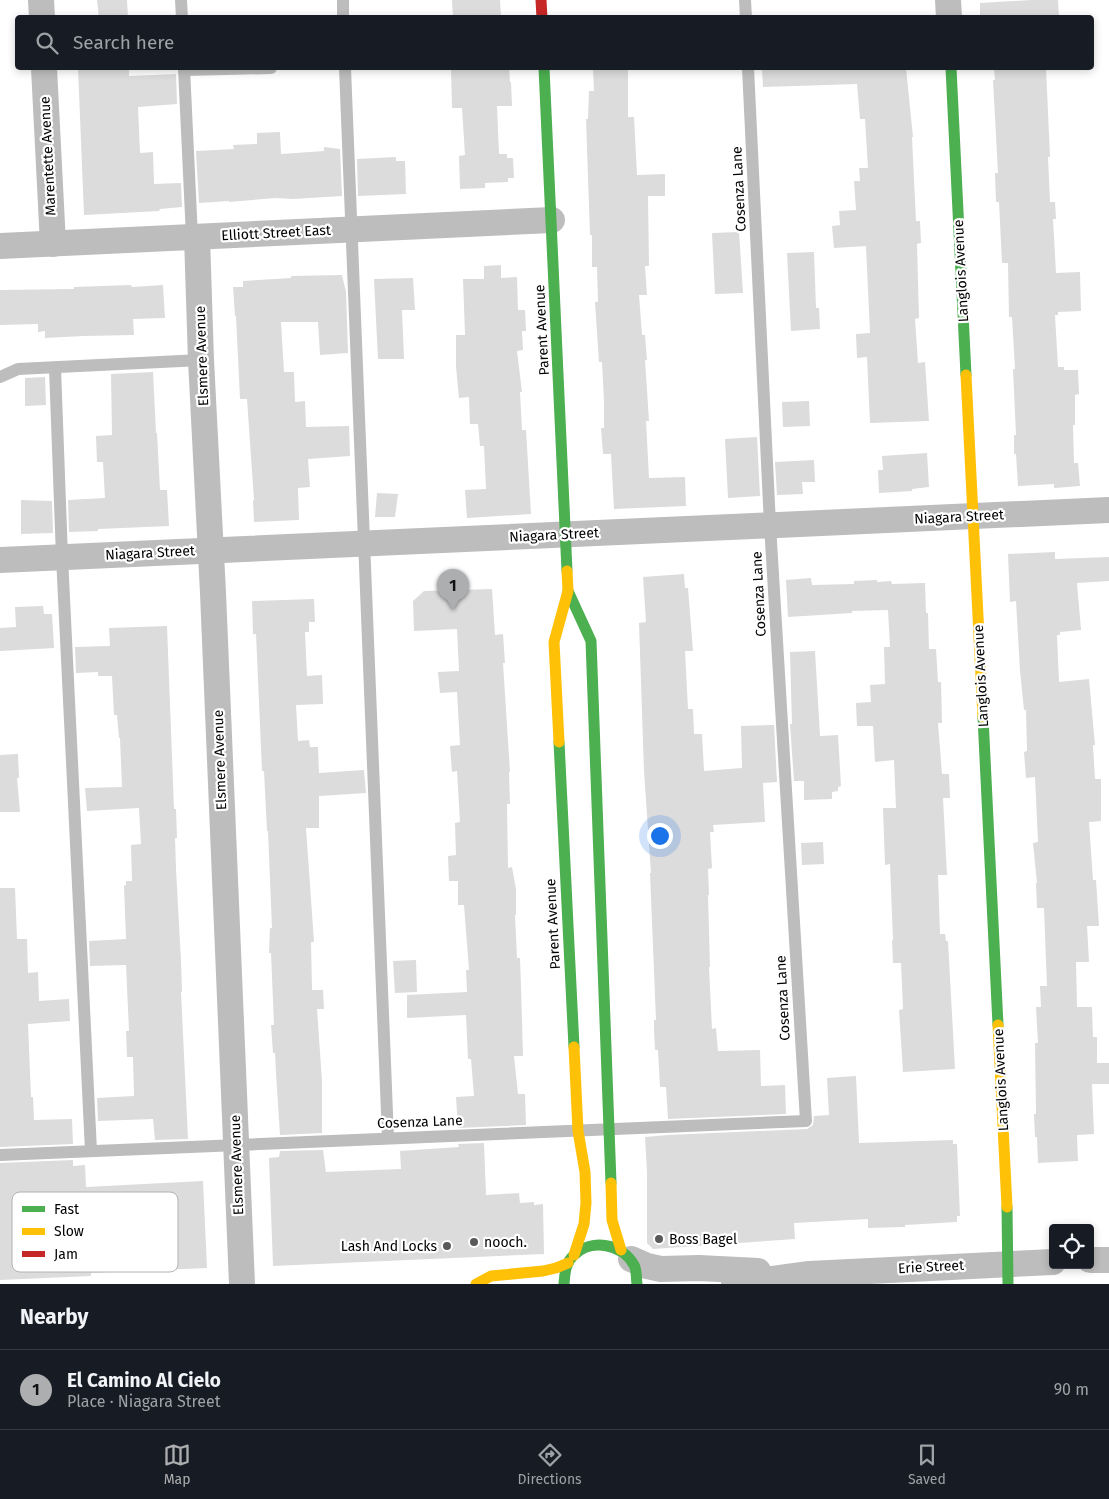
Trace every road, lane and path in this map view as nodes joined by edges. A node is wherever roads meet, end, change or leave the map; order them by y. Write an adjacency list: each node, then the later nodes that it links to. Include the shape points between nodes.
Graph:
1 (41, 0): 7 (street)
2 (181, 0): 8 (lane)
3 (343, 0): 9 (lane)
4 (541, 0): 10 (street)
5 (745, 0): 11 (lane)
6 (948, 0): 12 (street)
7 (42, 15)
8 (182, 15)
9 (343, 15)
10 (542, 15)
11 (746, 15)
12 (949, 15)
13 (44, 70): 22 (street, Marentette Avenue)
14 (184, 70): 21 (lane)
15 (345, 70): 20 (lane)
16 (544, 70): 19 (street, Parent Avenue)
17 (748, 70): 29 (lane, Cosenza Lane)
18 (951, 70): 28 (street, Langlois Avenue)
19 (552, 220): 20 (street, Elliott Street East); 30 (street, Parent Avenue)
20 (352, 230): 21 (street, Elliott Street East); 31 (lane)
21 (194, 237): 22 (street, Elliott Street East); 24 (street, Elsmere Avenue)
22 (52, 244): 23 (street, Elliott Street East)
23 (0, 246)
24 (201, 360): 25 (lane); 32 (street, Elsmere Avenue)
25 (55, 368): 26 (lane, via 18,369); 33 (lane)
26 (0, 377)
27 (1109, 510): 28 (street, Niagara Street)
28 (973, 516): 29 (street, Niagara Street); 47 (street, Langlois Avenue, via 1008,1217)
29 (770, 525): 30 (street, Niagara Street); 36 (lane, Cosenza Lane, via 806,1121)
30 (566, 534): 31 (street, Niagara Street); 35 (street, Parent Avenue)
31 (364, 543): 32 (street, Niagara Street); 38 (lane)
32 (210, 551): 33 (street, Niagara Street); 39 (street, Elsmere Avenue)
33 (62, 557): 34 (street, Niagara Street); 40 (lane)
34 (0, 560)
35 (568, 591): 36 (street, Parent Avenue, via 591,641 593,810); 37 (street, Parent Avenue, via 554,642 568,811 577,1014)
36 (610, 1129): 37 (lane, Cosenza Lane); 42 (street, Parent Avenue, via 612,1220)
37 (578, 1130): 38 (lane, Cosenza Lane); 43 (street, Parent Avenue, via 586,1176 586,1214)
38 (388, 1138): 39 (lane, Cosenza Lane)
39 (236, 1145): 40 (lane, Cosenza Lane); 49 (street, Elsmere Avenue)
40 (92, 1152): 41 (lane, Cosenza Lane)
41 (0, 1155)
42 (626, 1255): 43 (street, via 610,1245 597,1244 584,1247); 48 (street, Erie Street, via 661,1269 699,1268); 52 (street, Parent Avenue, via 634,1265)
43 (571, 1259): 50 (street, via 556,1268 491,1276); 51 (street, Parent Avenue)
44 (1094, 1260): 45 (street)
45 (1109, 1260)
46 (1049, 1263): 47 (street, Erie Street)
47 (1007, 1274): 48 (street, Erie Street)
48 (809, 1279): 53 (street, Erie Street)
49 (242, 1284)
50 (476, 1284)
51 (564, 1284)
52 (637, 1284)
53 (734, 1284)

